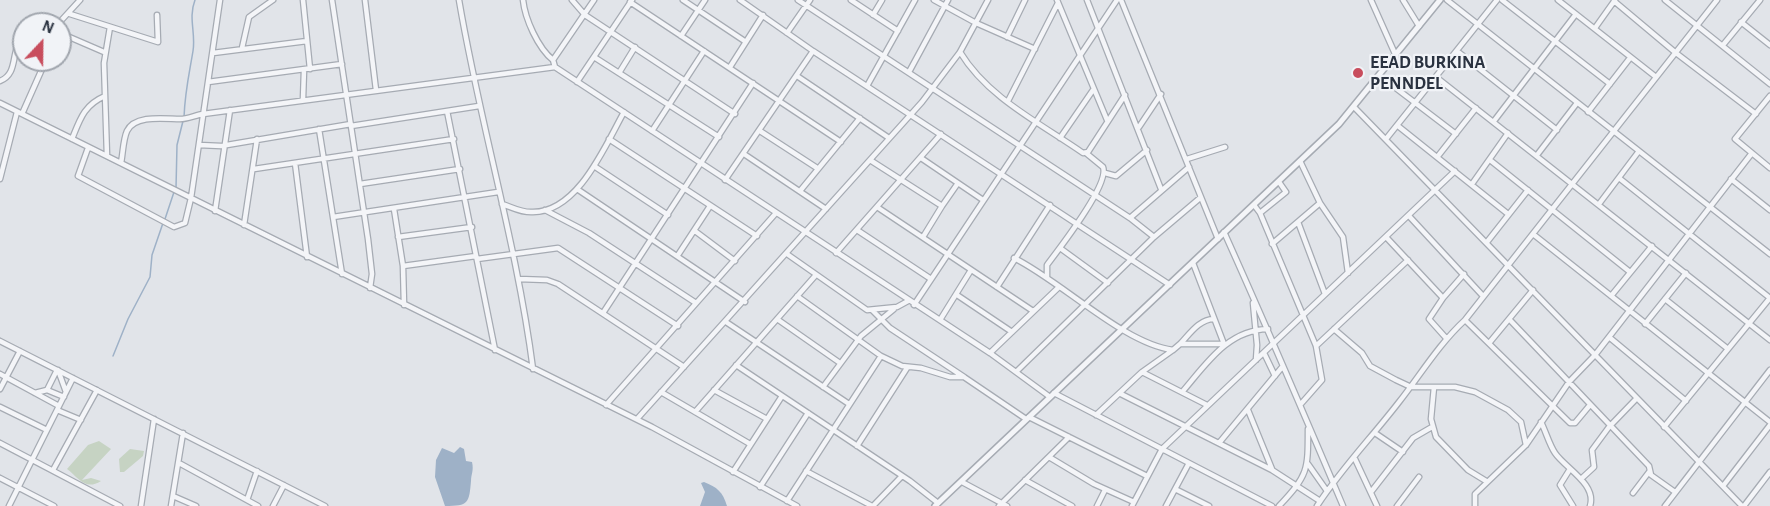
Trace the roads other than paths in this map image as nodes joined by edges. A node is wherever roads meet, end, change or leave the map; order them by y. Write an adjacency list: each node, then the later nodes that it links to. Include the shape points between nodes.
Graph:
1 (220, 0): 76 (street)
2 (273, 0): 69 (street, via 249,17)
3 (303, 0): 63 (street)
4 (332, 0): 84 (street)
5 (365, 0): 108 (street)
6 (459, 0): 96 (street)
7 (523, 0): 83 (street, via 536,39)
8 (572, 0): 46 (street)
9 (594, 0): 46 (street)
10 (683, 0): 42 (street)
11 (705, 0): 42 (street)
12 (740, 0): 47 (street)
13 (798, 0): 39 (street)
14 (810, 0): 39 (street)
15 (851, 0): 48 (street)
16 (882, 0): 48 (street)
17 (915, 0): 58 (street)
18 (934, 0): 40 (street)
19 (948, 0): 40 (street)
20 (988, 0): 50 (street)
21 (1025, 0): 61 (street)
22 (1088, 0): 55 (street)
23 (1116, 0): 55 (street)
24 (1121, 0): 111 (street)
25 (1371, 0): 78 (street)
26 (1403, 0): 52 (street)
27 (1440, 0): 52 (street)
28 (1447, 0): 51 (street)
29 (1497, 0): 51 (street)
30 (1502, 0): 65 (street)
31 (1558, 0): 43 (street)
32 (1665, 0): 41 (street)
33 (1676, 0): 41 (street)
34 (1717, 0): 53 (street)
35 (1760, 0): 49 (street)
36 (631, 1): 57 (street); 60 (street)
37 (1615, 1): 56 (street); 77 (street)
38 (1057, 2): 70 (street); 81 (street)
39 (806, 5): 59 (street); 80 (street)
40 (945, 6): 50 (street); 92 (street)
41 (1672, 6): 53 (street)
42 (698, 10): 60 (street); 64 (street)
43 (1576, 14): 56 (street); 65 (street)
44 (72, 15): 54 (street)
45 (156, 15): 54 (street, via 158,42)
46 (585, 15): 57 (street); 83 (street)
47 (763, 15): 59 (street); 64 (street)
48 (873, 15): 58 (street)
49 (1741, 22): 66 (street); 67 (street)
50 (976, 24): 61 (street); 75 (street)
51 (1478, 24): 73 (street); 87 (street)
52 (1419, 26): 78 (street)
53 (1697, 26): 66 (street); 77 (street)
54 (110, 27): 74 (street)
55 (1098, 27): 81 (street); 112 (street)
56 (1594, 28): 82 (street)
57 (611, 31): 68 (street); 79 (street)
58 (898, 31): 80 (street)
59 (787, 33): 72 (street)
60 (681, 36): 71 (street)
61 (1007, 37): 70 (street)
62 (72, 38): 74 (street)
63 (307, 40): 69 (street); 88 (street)
64 (746, 42): 85 (street)
65 (1555, 42): 87 (street); 104 (street)
66 (1723, 45): 105 (street)
67 (1770, 45)
68 (635, 47): 93 (street); 99 (street)
69 (242, 48): 76 (street)
70 (1035, 49): 118 (street)
71 (704, 51): 85 (street); 99 (street)
72 (813, 51): 95 (street); 106 (street)
73 (1457, 51): 97 (street); 113 (street)
74 (104, 52): 114 (street)
75 (960, 52): 107 (street); 118 (street, via 972,71)
76 (213, 53): 101 (street)
77 (1676, 53): 98 (street); 134 (street)
78 (1396, 56): 94 (street)
79 (594, 57): 93 (street); 102 (street)
80 (884, 57): 92 (street); 106 (street)
81 (1079, 57): 109 (street); 138 (street)
82 (1630, 58): 98 (street); 104 (street)
83 (553, 60): 86 (street)
84 (342, 64): 88 (street); 110 (street)
85 (730, 67): 103 (street)
86 (555, 68): 96 (street); 102 (street)
87 (1533, 68): 113 (street); 120 (street)
88 (310, 69): 90 (street)
89 (12, 70): 100 (street)
90 (304, 70): 101 (street); 116 (street)
91 (40, 72): 130 (street)
92 (909, 72): 107 (street)
93 (619, 73): 122 (street)
94 (1380, 75): 119 (street); 124 (street)
95 (796, 76): 117 (street); 135 (street)
96 (473, 77): 108 (street); 123 (street)
97 (1436, 77): 119 (street); 125 (street)
98 (1656, 77): 146 (street)
99 (685, 80): 122 (street); 132 (street)
100 (0, 81)
101 (208, 82): 131 (street)
102 (577, 82): 128 (street)
103 (753, 83): 117 (street); 132 (street)
104 (1610, 84): 129 (street)
105 (1770, 84)
106 (867, 86): 133 (street)
107 (932, 89): 133 (street); 163 (street)
108 (376, 90): 110 (street)
109 (1093, 90): 136 (street); 152 (street)
110 (346, 93): 116 (street); 139 (street)
111 (1161, 94): 141 (street); 175 (street)
112 (1125, 95): 136 (street); 141 (street)
113 (1513, 95): 137 (street); 145 (street)
114 (105, 96): 153 (street, via 90,103); 171 (street)
115 (1770, 96): 134 (street)
116 (303, 99): 126 (street)
117 (780, 100): 144 (street); 158 (street)
118 (1008, 101): 138 (street)
119 (1416, 103): 140 (street); 149 (street)
120 (1576, 103): 129 (street); 145 (street)
121 (1, 105): 130 (street)
122 (669, 105): 143 (street); 150 (street)
123 (479, 106): 127 (street); 208 (street)
124 (1354, 107): 157 (street); 178 (street)
125 (1476, 108): 137 (street); 149 (street)
126 (230, 110): 131 (street); 159 (street)
127 (447, 111): 139 (street); 155 (street)
128 (624, 112): 143 (street); 156 (street)
129 (1588, 112): 146 (street)
130 (20, 113): 153 (street); 189 (street)
131 (203, 114): 160 (street); 179 (street, via 132,125 126,132)
132 (735, 114): 150 (street)
133 (911, 114): 148 (street); 151 (street)
134 (1756, 114): 168 (street, via 1735,139)
135 (861, 118): 151 (street); 158 (street)
136 (1107, 120): 167 (street)
137 (1494, 121): 147 (street)
138 (1036, 123): 152 (street); 163 (street)
139 (351, 125): 142 (street); 166 (street)
140 (1398, 126): 157 (street); 172 (street)
141 (1139, 127): 164 (street)
142 (320, 129): 154 (street); 174 (street)
143 (652, 130): 181 (street)
144 (760, 130): 169 (street); 185 (street)
145 (1557, 130): 170 (street)
146 (1613, 131): 165 (street); 199 (street)
147 (1508, 133): 170 (street); 177 (street)
148 (941, 134): 173 (street); 191 (street)
149 (1456, 134): 172 (street)
150 (719, 137): 181 (street)
151 (890, 138): 176 (street)
152 (1060, 138): 167 (street)
153 (72, 139): 161 (street)
154 (257, 139): 159 (street); 186 (street)
155 (454, 139): 166 (street); 187 (street)
156 (609, 139): 183 (street); 203 (street)
157 (1386, 139): 205 (street)
158 (841, 142): 185 (street)
159 (227, 144): 160 (street); 228 (street)
160 (199, 145): 210 (street)
161 (88, 147): 171 (street); 210 (street, via 78,176 174,227 185,222)
162 (1225, 147): 175 (street)
163 (1020, 148): 191 (street); 209 (street)
164 (1147, 150): 190 (street, via 1116,176); 204 (street)
165 (1639, 151): 192 (street); 222 (street)
166 (356, 152): 174 (street); 200 (street)
167 (1086, 153): 190 (street)
168 (1752, 153): 182 (street); 194 (street)
169 (744, 154): 195 (street); 207 (street)
170 (1537, 155): 199 (street)
171 (107, 156): 179 (street)
172 (1438, 156): 188 (street)
173 (921, 158): 196 (street); 198 (street)
174 (324, 159): 180 (street); 235 (street)
175 (1187, 159): 184 (street)
176 (870, 160): 196 (street); 224 (street)
177 (1490, 160): 201 (street); 206 (street)
178 (1300, 161): 197 (street); 214 (street)
179 (121, 163): 210 (street)
180 (295, 163): 186 (street); 264 (street)
181 (702, 164): 195 (street); 203 (street)
182 (1769, 165)
183 (594, 166): 202 (street); 233 (street)
184 (1189, 167): 204 (street); 212 (street)
185 (818, 168): 207 (street)
186 (254, 169): 239 (street)
187 (460, 169): 200 (street); 211 (street)
188 (1455, 171): 201 (street); 205 (street)
189 (1, 172): 193 (street)
190 (1105, 172): 209 (street)
191 (1002, 174): 213 (street); 217 (street)
192 (1619, 178): 216 (street); 245 (street)
193 (0, 179)
194 (1731, 179): 222 (street); 227 (street)
195 (725, 180): 230 (street)
196 (901, 182): 220 (street); 221 (street)
197 (1278, 182): 218 (street); 231 (street, via 1286,192)
198 (958, 183): 213 (street); 220 (street)
199 (1572, 183): 216 (street); 225 (street)
200 (360, 184): 229 (street)
201 (1472, 184): 232 (street)
202 (577, 189): 226 (street); 252 (street)
203 (686, 189): 219 (street); 233 (street)
204 (1161, 189): 236 (street)
205 (1437, 190): 234 (street); 254 (street)
206 (1528, 190): 225 (street); 232 (street)
207 (800, 191): 224 (street)
208 (498, 192): 211 (street); 215 (street)
209 (1095, 196): 236 (street); 238 (street)
210 (191, 198): 228 (street)
211 (466, 198): 223 (street); 240 (street)
212 (1200, 198): 250 (street); 253 (street)
213 (983, 200): 260 (street)
214 (1320, 203): 237 (street); 277 (street, via 1343,237)
215 (502, 204): 226 (street, via 523,212); 258 (street)
216 (1599, 204): 256 (street)
217 (1050, 205): 238 (street); 266 (street)
218 (1254, 205): 231 (street); 244 (street)
219 (710, 206): 242 (street); 247 (street)
220 (942, 206): 249 (street)
221 (877, 207): 241 (street); 249 (street)
222 (1709, 207): 245 (street); 262 (street)
223 (394, 209): 229 (street); 248 (street)
224 (826, 209): 243 (street)
225 (1552, 209): 246 (street); 276 (street)
226 (545, 210): 271 (street, via 567,219)
227 (1770, 210)
228 (215, 211): 239 (street)
229 (363, 213): 235 (street); 290 (street, via 372,273)
230 (776, 213): 243 (street); 247 (street)
231 (1260, 213): 255 (street)
232 (1508, 214): 254 (street)
233 (668, 215): 252 (street)
234 (1409, 216): 251 (street); 280 (street)
235 (333, 217): 279 (street)
236 (1130, 218): 250 (street)
237 (1298, 222): 255 (street); 293 (street)
238 (1077, 223): 257 (street); 268 (street)
239 (244, 225): 264 (street)
240 (472, 227): 248 (street); 265 (street)
241 (857, 230): 259 (street); 284 (street)
242 (695, 231): 263 (street); 270 (street)
243 (805, 232): 259 (street); 261 (street)
244 (1224, 232): 253 (street); 301 (street)
245 (1689, 233): 267 (street); 299 (street)
246 (1533, 234): 273 (street); 297 (street)
247 (757, 236): 270 (street)
248 (398, 237): 274 (street)
249 (923, 237): 260 (street)
250 (1154, 237): 268 (street)
251 (1386, 237): 269 (street); 277 (street)
252 (652, 239): 263 (street); 271 (street)
253 (1218, 239): 272 (street)
254 (1487, 242): 273 (street)
255 (1272, 244): 313 (street)
256 (1652, 246): 267 (street); 276 (street)
257 (1060, 248): 282 (street, via 1047,266); 286 (street)
258 (513, 253): 265 (street); 283 (street); 291 (street, via 559,248)
259 (836, 253): 302 (street)
260 (947, 253): 275 (street); 284 (street)
261 (787, 254): 281 (street); 303 (street)
262 (1770, 254)
263 (678, 255): 285 (street)
264 (307, 257): 279 (street)
265 (477, 258): 274 (street); 344 (street)
266 (1014, 258): 282 (street); 288 (street)
267 (1668, 258): 278 (street); 309 (street)
268 (1131, 260): 286 (street); 287 (street)
269 (1408, 260): 298 (street); 326 (street)
270 (735, 261): 285 (street)
271 (636, 263): 291 (street); 304 (street)
272 (1192, 263): 287 (street); 316 (street)
273 (1509, 264): 292 (street); 296 (street)
274 (403, 266): 306 (street)
275 (971, 270): 288 (street); 294 (street)
276 (1630, 272): 297 (street)
277 (1348, 273): 293 (street)
278 (1686, 273): 300 (street); 322 (street)
279 (342, 274): 290 (street)
280 (1464, 274): 296 (street); 298 (street)
281 (815, 276): 295 (street); 310 (street)
282 (1047, 277): 289 (street)
283 (519, 279): 312 (street, via 556,283); 355 (street)
284 (931, 279): 307 (street)
285 (716, 280): 303 (street); 304 (street)
286 (1108, 283): 305 (street)
287 (1170, 285): 324 (street)
288 (997, 287): 311 (street)
289 (1059, 287): 305 (street); 311 (street)
290 (370, 288): 306 (street)
291 (619, 289): 312 (street); 323 (street)
292 (1533, 290): 317 (street); 347 (street)
293 (1325, 294): 313 (street)
294 (957, 295): 318 (street); 328 (street)
295 (797, 296): 314 (street); 331 (street)
296 (1483, 296): 319 (street)
297 (1611, 296): 309 (street)
298 (1443, 298): 330 (street, via 1429,319)
299 (1770, 298): 322 (street)
300 (1665, 299): 321 (street); 341 (street)
301 (1253, 300): 325 (street); 327 (street)
302 (908, 301): 307 (street); 308 (street)
303 (745, 302): 320 (street)
304 (696, 303): 323 (street)
305 (1087, 303): 324 (street); 358 (street)
306 (404, 304): 344 (street)
307 (914, 305): 318 (street)
308 (897, 308): 310 (street); 315 (street)
309 (1628, 309): 321 (street); 329 (street)
310 (872, 310): 315 (street)
311 (1033, 311): 328 (street)
312 (603, 313): 340 (street)
313 (1302, 318): 336 (street); 339 (street)
314 (777, 319): 335 (street); 350 (street)
315 (880, 319): 331 (street); 364 (street)
316 (1214, 319): 337 (street, via 1198,325); 338 (street)
317 (1509, 319): 334 (street); 366 (street)
318 (940, 320): 345 (street)
319 (1465, 320): 330 (street); 334 (street)
320 (726, 322): 335 (street); 353 (street)
321 (1645, 324): 360 (street)
322 (1750, 324): 332 (street); 341 (street)
323 (678, 326): 340 (street)
324 (1122, 329): 342 (street); 379 (street)
325 (1268, 329): 327 (street); 336 (street)
326 (1334, 329): 339 (street); 368 (street, via 1362,353 1370,366)
327 (1254, 330): 338 (street); 349 (street)
328 (1012, 332): 345 (street)
329 (1609, 337): 347 (street); 382 (street)
330 (1446, 338): 368 (street)
331 (857, 340): 348 (street); 350 (street)
332 (1770, 340)
333 (0, 341): 343 (street)
334 (1490, 342): 390 (street)
335 (755, 343): 351 (street); 367 (street)
336 (1276, 343): 346 (street); 352 (street)
337 (1180, 344): 338 (street); 342 (street)
338 (1224, 344): 374 (street)
339 (1316, 346): 387 (street, via 1322,380)
340 (658, 349): 353 (street); 385 (street)
341 (1728, 349): 360 (street)
342 (1173, 350): 359 (street)
343 (20, 351): 356 (street); 363 (street)
344 (495, 351): 355 (street)
345 (990, 352): 358 (street)
346 (1264, 353): 349 (street); 362 (street)
347 (1595, 355): 366 (street); 381 (street)
348 (881, 356): 354 (street); 384 (street)
349 (1256, 360): 386 (street)
350 (840, 363): 367 (street)
351 (736, 365): 373 (street); 380 (street)
352 (1283, 366): 362 (street); 387 (street)
353 (684, 367): 375 (street)
354 (908, 368): 364 (street, via 921,368 950,378); 417 (street)
355 (533, 369): 385 (street)
356 (58, 370): 365 (street); 371 (street); 378 (street)
357 (1770, 370): 383 (street)
358 (1017, 371): 379 (street)
359 (1142, 372): 374 (street); 377 (street)
360 (1708, 373): 382 (street); 383 (street)
361 (0, 374): 363 (street)
362 (1275, 376): 392 (street)
363 (6, 377): 370 (street); 376 (street)
364 (964, 377): 396 (street)
365 (73, 378): 372 (street); 378 (street)
366 (1569, 382): 388 (street); 390 (street)
367 (823, 387): 384 (street)
368 (1411, 387): 369 (street); 410 (street)
369 (1434, 387): 405 (street); 416 (street, via 1462,388 1499,404 1521,422)
370 (0, 389)
371 (47, 390): 376 (street); 378 (street)
372 (97, 390): 397 (street); 400 (street)
373 (714, 390): 393 (street); 399 (street)
374 (1183, 391): 386 (street)
375 (661, 392): 393 (street); 398 (street)
376 (35, 393): 391 (street)
377 (1120, 394): 395 (street); 403 (street)
378 (65, 395): 391 (street)
379 (1052, 395): 395 (street); 396 (street)
380 (782, 396): 394 (street); 399 (street)
381 (1637, 398): 406 (street); 407 (street)
382 (1686, 401): 407 (street)
383 (1746, 402): 402 (street); 423 (street)
384 (849, 404): 409 (street)
385 (606, 405): 398 (street)
386 (1207, 405): 403 (street)
387 (1300, 405): 404 (street)
388 (1590, 405): 390 (street, via 1574,424); 406 (street)
389 (0, 407): 408 (street)
390 (1551, 407): 401 (street)
391 (58, 408): 400 (street); 408 (street)
392 (1248, 410): 414 (street); 429 (street)
393 (695, 412): 415 (street)
394 (808, 413): 409 (street); 448 (street)
395 (1096, 415): 418 (street)
396 (1028, 418): 412 (street); 443 (street)
397 (154, 419): 411 (street); 467 (street)
398 (637, 419): 432 (street)
399 (766, 419): 415 (street)
400 (81, 420): 428 (street)
401 (1542, 422): 416 (street); 427 (street, via 1555,453)
402 (1770, 424): 446 (street)
403 (1186, 426): 414 (street); 418 (street)
404 (1308, 427): 426 (street); 441 (street)
405 (1432, 427): 419 (street, via 1413,438); 442 (street, via 1439,441 1468,470)
406 (1609, 427): 433 (street, via 1649,466); 439 (street, via 1592,450 1593,468)
407 (1664, 427): 423 (street)
408 (47, 430): 421 (street)
409 (832, 430): 417 (street); 431 (street)
410 (1375, 433): 419 (street); 422 (street)
411 (183, 434): 424 (street); 430 (street)
412 (1070, 436): 420 (street); 436 (street)
413 (0, 443): 421 (street)
414 (1219, 443): 429 (street)
415 (750, 444): 432 (street)
416 (1526, 445): 442 (street)
417 (857, 446): 435 (street)
418 (1162, 449): 425 (street); 436 (street)
419 (1403, 452): 452 (street)
420 (1049, 457): 440 (street); 450 (street)
421 (31, 458): 428 (street); 447 (street)
422 (1355, 459): 441 (street); 452 (street)
423 (1699, 462): 446 (street); 453 (street)
424 (178, 463): 455 (street); 457 (street)
425 (1189, 463): 449 (street); 480 (street)
426 (1308, 464): 445 (street); 451 (street)
427 (1570, 469): 439 (street); 486 (street, via 1560,485)
428 (53, 470): 460 (street)
429 (1272, 470): 445 (street)
430 (257, 471): 444 (street); 457 (street)
431 (806, 471): 458 (street); 475 (street)
432 (733, 472): 448 (street)
433 (1649, 472): 453 (street); 454 (street)
434 (1770, 472): 489 (street)
435 (902, 476): 461 (street); 475 (street)
436 (1147, 476): 462 (street)
437 (1419, 477): 484 (street)
438 (0, 478): 447 (street)
439 (1581, 479): 487 (street, via 1591,499)
440 (1025, 480): 463 (street); 476 (street)
441 (1332, 481): 451 (street); 482 (street)
442 (1486, 481): 485 (street, via 1474,496)
443 (962, 482): 461 (street); 463 (street)
444 (284, 485): 456 (street); 471 (street)
445 (1299, 485): 459 (street); 481 (street)
446 (1723, 486): 489 (street)
447 (17, 487): 464 (street); 465 (street)
448 (760, 487): 458 (street)
449 (1175, 489): 478 (street); 479 (street)
450 (1105, 490): 462 (street); 477 (street)
451 (1327, 491): 459 (street)
452 (1371, 492): 483 (street)
453 (1675, 492): 488 (street)
454 (1633, 493)
455 (173, 496): 468 (street); 469 (street)
456 (312, 499): 472 (street); 473 (street)
457 (247, 500): 470 (street)
458 (787, 501): 474 (street)
459 (1318, 503)
460 (110, 504): 466 (street)
461 (937, 504)
462 (1133, 504)
463 (1002, 505)
464 (9, 506)
465 (52, 506)
466 (120, 506)
467 (141, 506)
468 (171, 506)
469 (196, 506)
470 (258, 506)
471 (273, 506)
472 (308, 506)
473 (325, 506)
474 (797, 506)
475 (873, 506)
476 (1072, 506)
477 (1097, 506)
478 (1166, 506)
479 (1209, 506)
480 (1272, 506)
481 (1279, 506)
482 (1343, 506)
483 (1377, 506)
484 (1397, 506)
485 (1475, 506)
486 (1573, 506)
487 (1590, 506)
488 (1665, 506)
489 (1743, 506)

